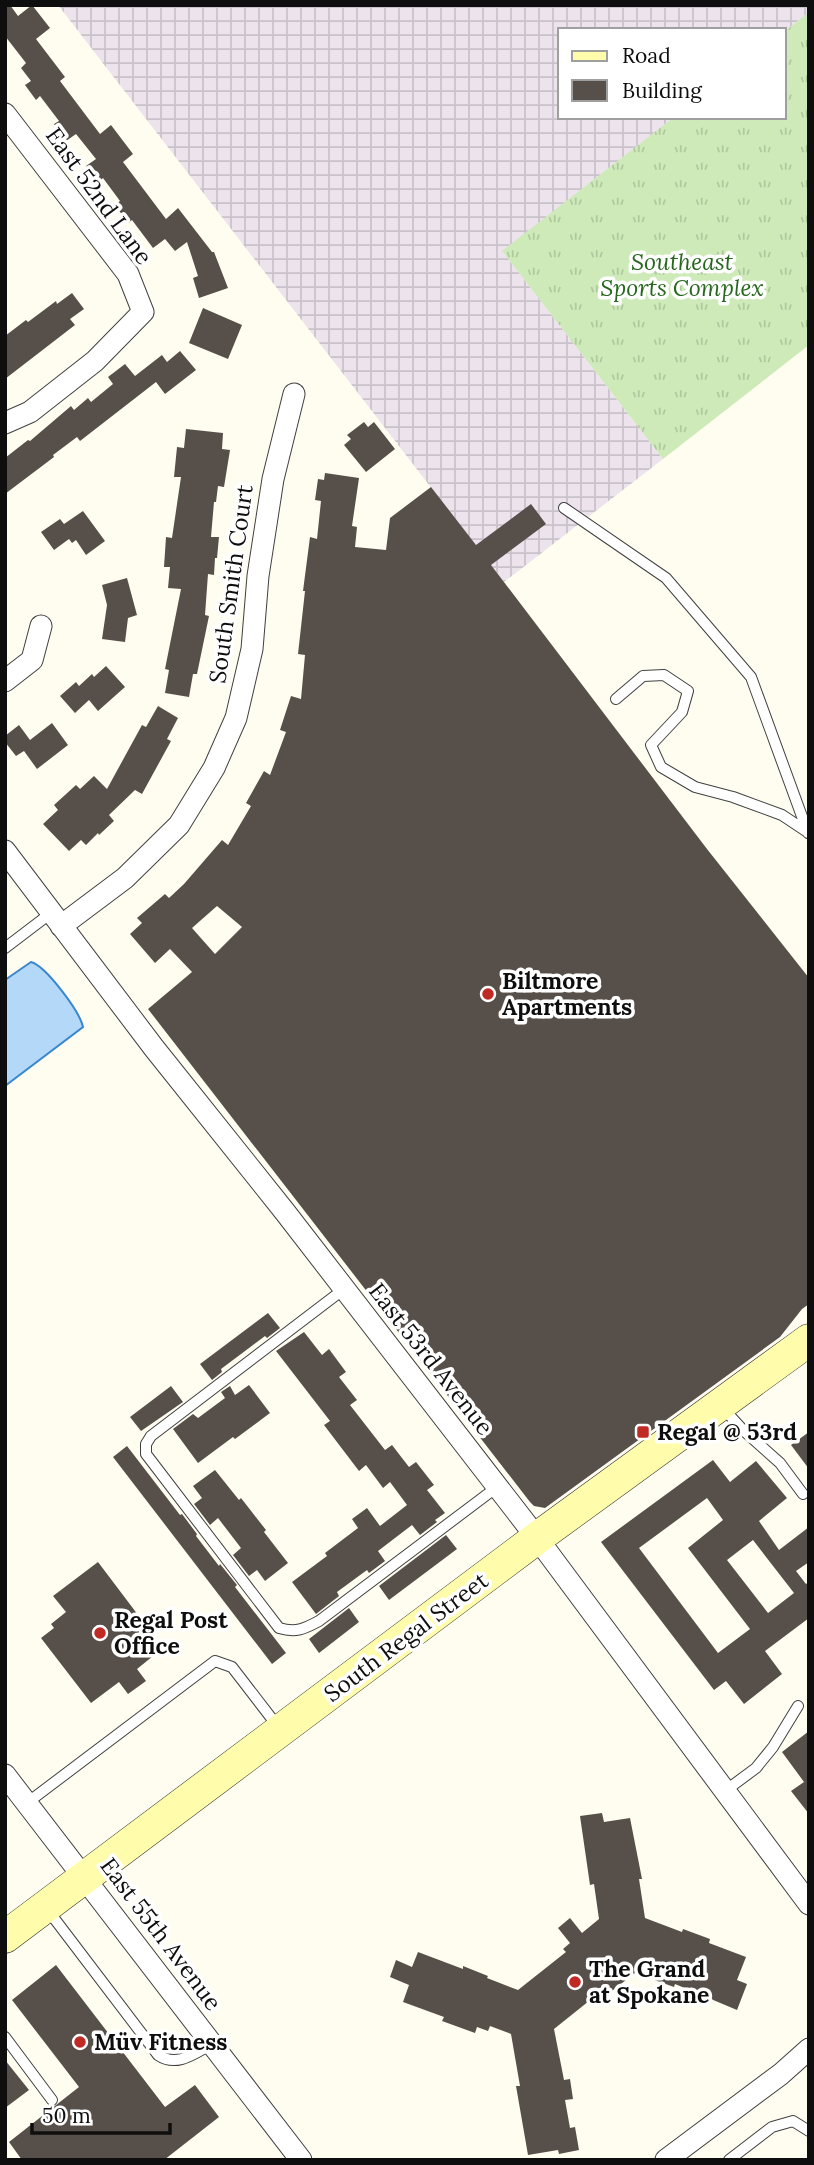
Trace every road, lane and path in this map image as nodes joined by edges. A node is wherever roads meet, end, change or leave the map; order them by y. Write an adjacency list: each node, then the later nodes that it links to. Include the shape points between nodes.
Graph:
1 (5, 114): 3 (street, East 52nd Lane, via 128,274 143,313 95,361 30,412)
2 (294, 394): 10 (street, South Smith Court, via 273,479 252,649 236,718 214,768 179,825 125,878)
3 (5, 423)
4 (564, 508): 8 (lane, via 666,578 751,677)
5 (41, 626): 6 (street, via 32,660)
6 (5, 681)
7 (616, 699): 8 (lane, via 643,676 664,675 688,691 682,712 651,745 661,767 695,787 782,815)
8 (808, 833)
9 (5, 851): 10 (street, East 53rd Avenue)
10 (56, 919): 11 (lane); 12 (street, East 53rd Avenue)
11 (5, 948)
12 (344, 1289): 15 (street, East 53rd Avenue); 15 (lane, via 146,1444 146,1454 279,1628 291,1632 306,1628)
13 (809, 1340): 14 (main road, South Regal Street)
14 (720, 1405): 16 (lane, via 780,1463); 17 (main road, South Regal Street)
15 (497, 1487): 17 (street, East 53rd Avenue)
16 (803, 1494)
17 (537, 1538): 19 (main road, South Regal Street); 21 (street, East 53rd Avenue)
18 (798, 1706): 21 (lane, via 756,1768)
19 (281, 1731): 22 (lane, via 232,1667 215,1661); 23 (main road, South Regal Street)
20 (5, 1774): 22 (street, East 55th Avenue)
21 (725, 1791): 24 (street, East 53rd Avenue)
22 (27, 1803): 23 (street, East 55th Avenue)
23 (85, 1877): 25 (main road, South Regal Street); 28 (street, East 55th Avenue)
24 (809, 1904)
25 (45, 1907): 26 (main road, South Regal Street); 28 (lane, via 158,2055 165,2060 183,2060)
26 (5, 1937)
27 (5, 2036): 30 (lane)
28 (212, 2044): 32 (street, East 55th Avenue)
29 (809, 2049): 33 (street)
30 (52, 2099)
31 (809, 2132): 34 (lane, via 793,2121 772,2127)
32 (301, 2160)
33 (666, 2160)
34 (729, 2160)

